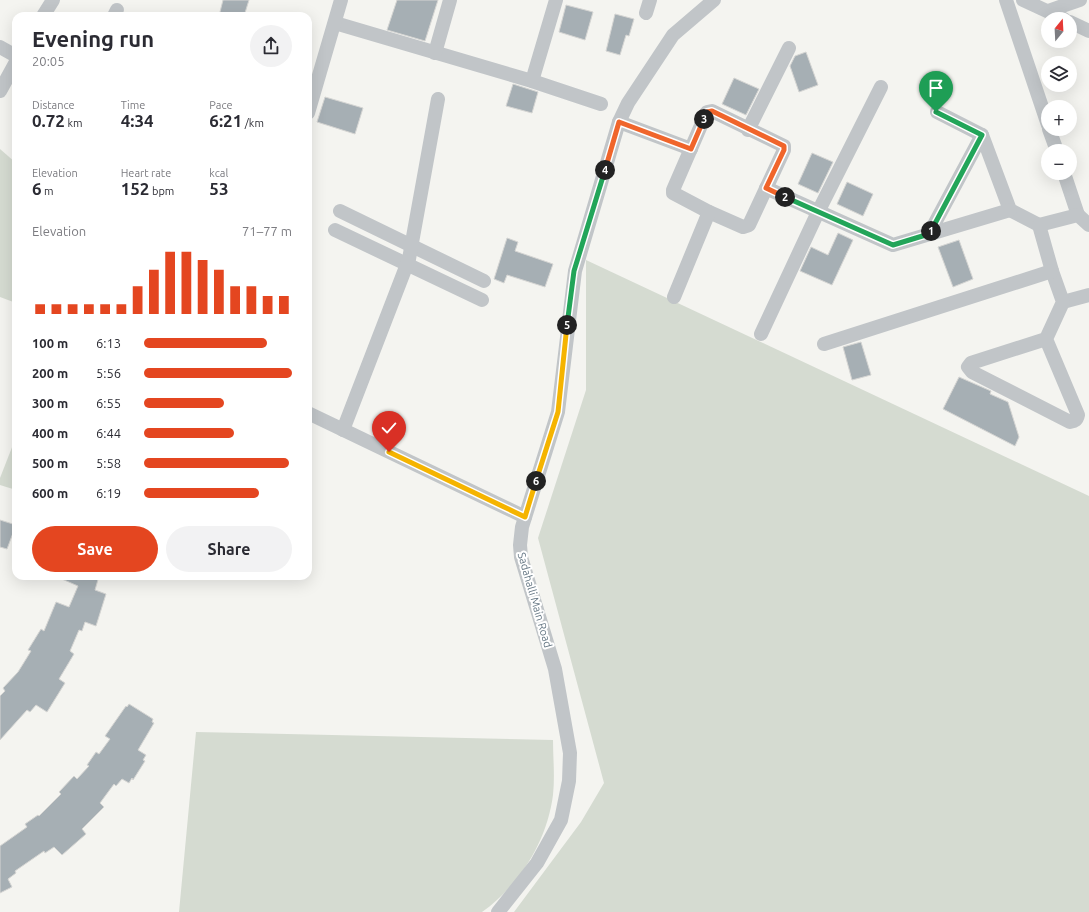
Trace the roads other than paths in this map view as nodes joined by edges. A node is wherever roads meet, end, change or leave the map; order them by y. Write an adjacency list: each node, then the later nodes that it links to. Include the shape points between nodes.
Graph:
1 (53, 0): 10 (street)
2 (341, 0): 11 (street)
3 (450, 0): 16 (street)
4 (556, 0): 19 (street)
5 (714, 0): 27 (street, Sadahalli Main Road, via 673,35 628,103)
6 (1006, 0): 25 (street)
7 (1023, 0): 9 (street)
8 (1080, 0): 9 (street)
9 (1048, 11)
10 (46, 12)
11 (335, 23): 16 (street); 23 (street)
12 (1077, 25): 13 (street)
13 (1089, 31)
14 (0, 47): 17 (street)
15 (789, 48): 28 (street)
16 (435, 53): 19 (street)
17 (12, 54)
18 (12, 69): 21 (street)
19 (532, 81): 24 (street)
20 (881, 87): 36 (street)
21 (0, 91)
22 (438, 98): 42 (street)
23 (312, 101)
24 (601, 104)
25 (1041, 104)
26 (936, 112): 29 (street)
27 (619, 122): 30 (street); 55 (street, Sadahalli Main Road, via 574,271 558,412)
28 (748, 130): 30 (street, via 709,111); 32 (street, via 784,146)
29 (982, 135): 33 (street); 41 (street)
30 (691, 149): 35 (street, via 673,193)
31 (1066, 180): 37 (street)
32 (766, 188): 35 (street, via 746,227); 36 (street)
33 (1010, 210): 38 (street); 41 (street)
34 (340, 212): 42 (street)
35 (709, 212): 47 (street)
36 (818, 212): 41 (street, via 893,245); 50 (street)
37 (1078, 215): 38 (street); 39 (street)
38 (1039, 225): 44 (street)
39 (1089, 225)
40 (335, 230): 43 (street)
41 (929, 234)
42 (411, 246): 43 (street); 45 (street)
43 (407, 264): 48 (street); 54 (street)
44 (1052, 271): 49 (street); 52 (street)
45 (484, 281)
46 (1089, 295): 49 (street)
47 (674, 297)
48 (482, 300)
49 (1064, 302): 51 (street)
50 (761, 334)
51 (1046, 339): 51 (street, via 1078,415 1076,420 1070,422 968,369 971,363)
52 (824, 344)
53 (312, 415): 54 (street)
54 (343, 430): 55 (street)
55 (525, 517): 56 (street, Sadahalli Main Road, via 520,535 521,557 555,669 570,753 569,781 562,820 537,863)
56 (498, 912)

